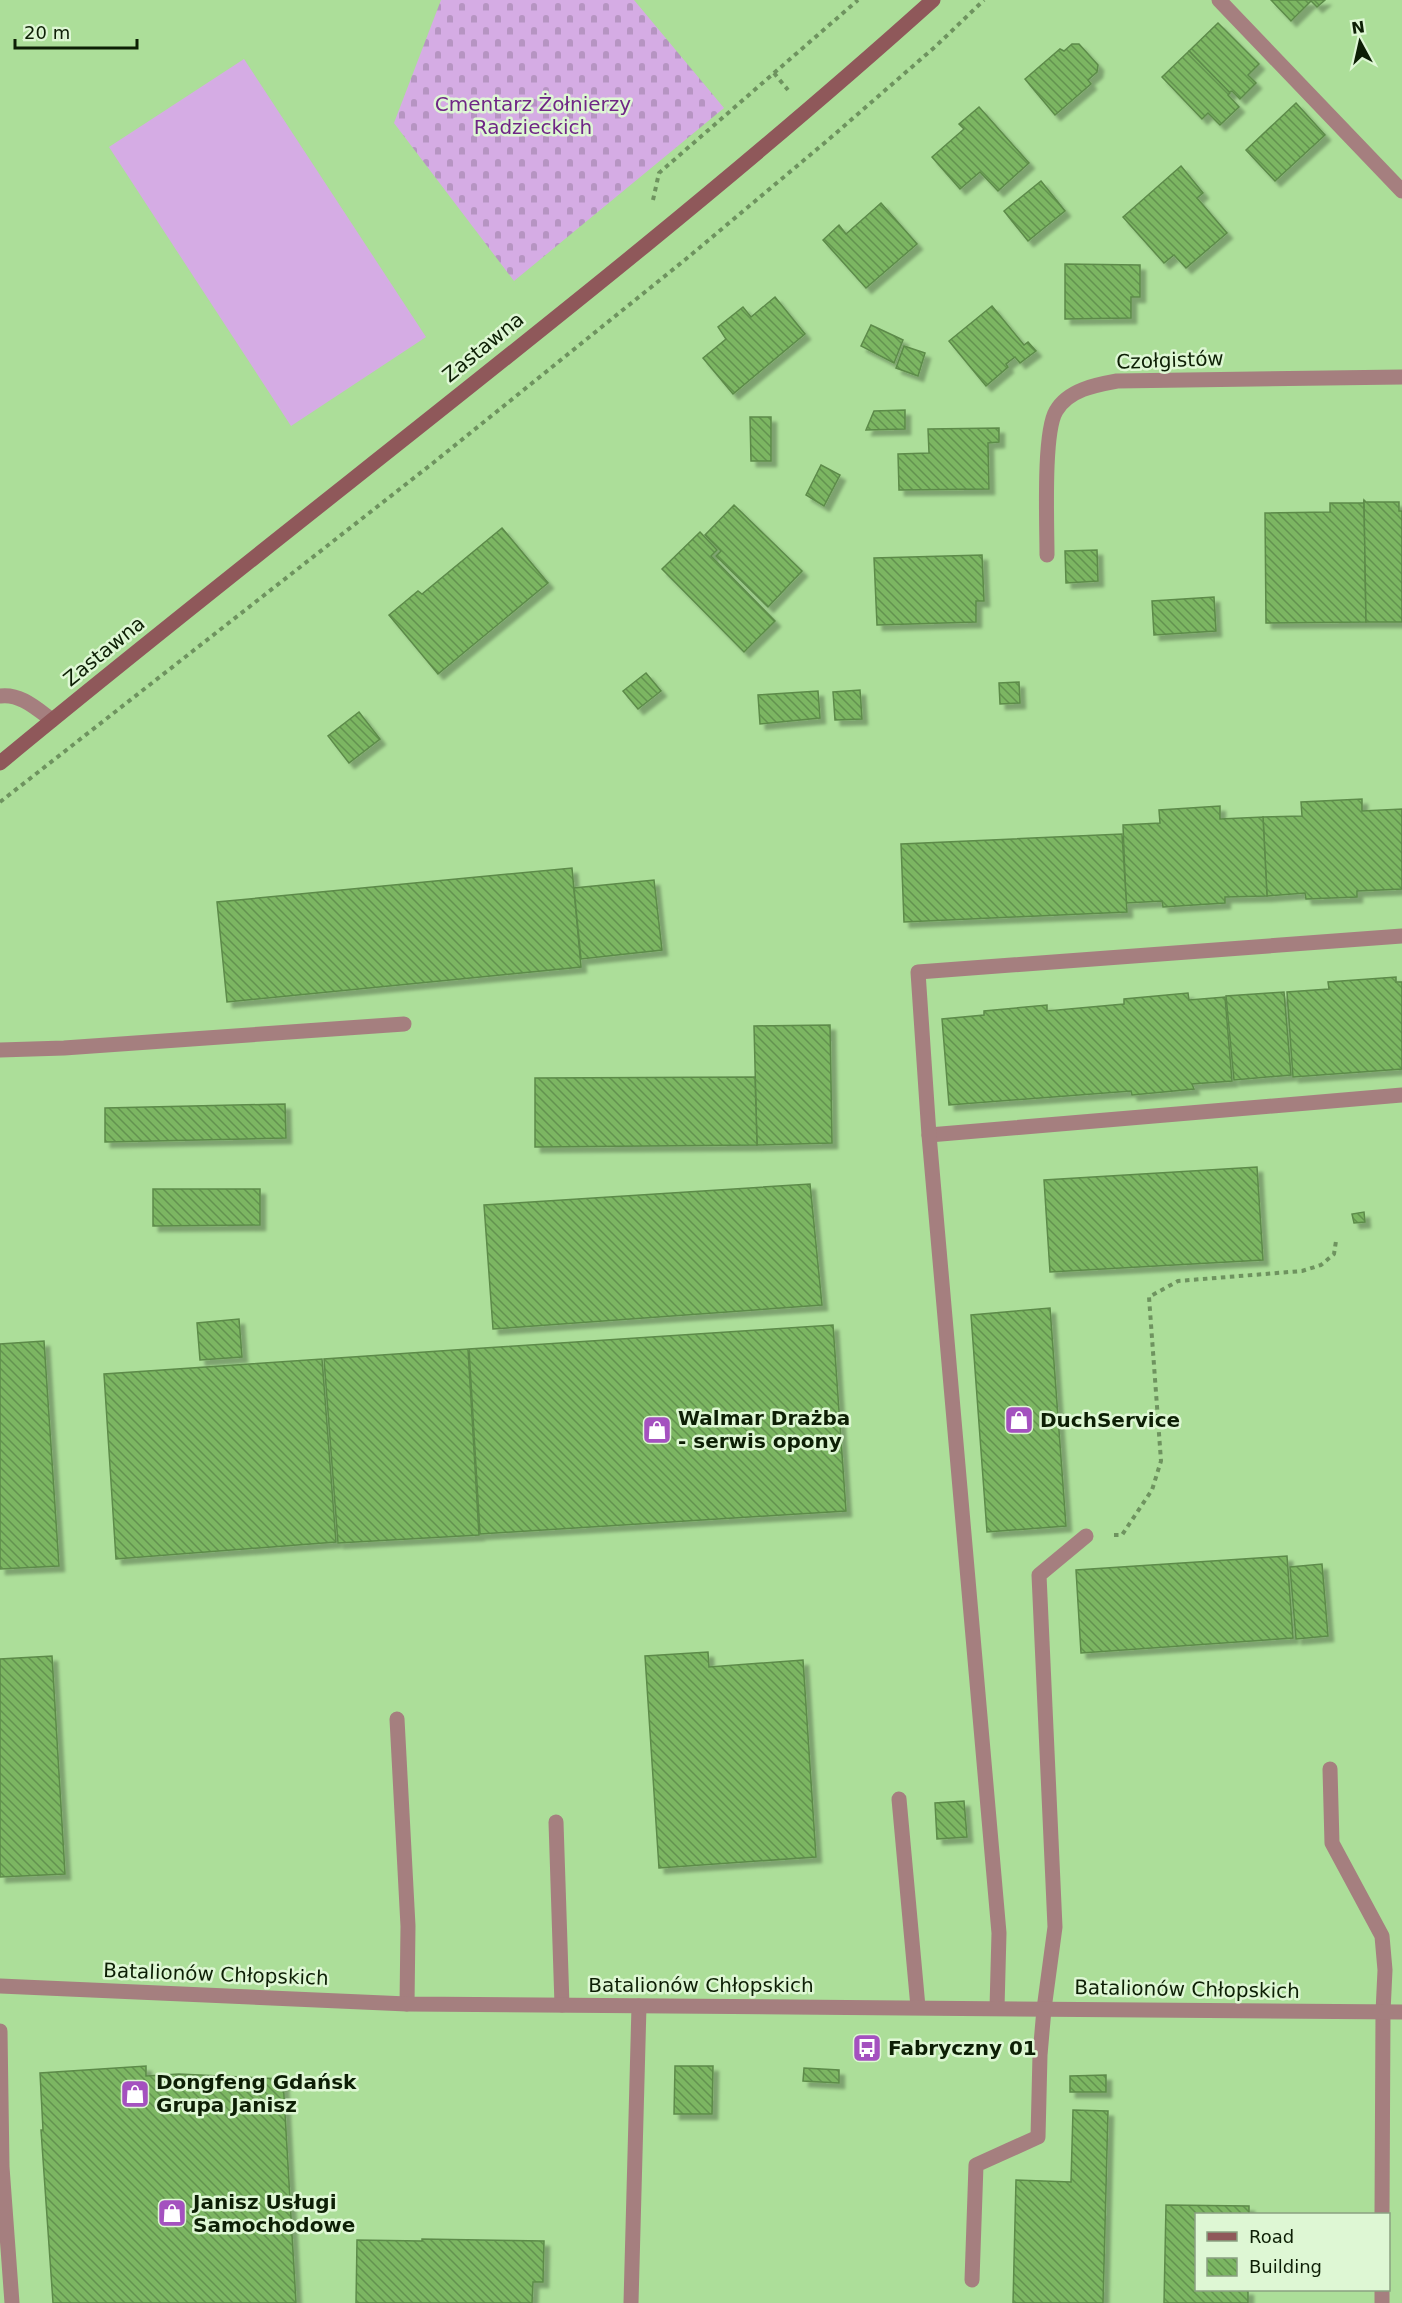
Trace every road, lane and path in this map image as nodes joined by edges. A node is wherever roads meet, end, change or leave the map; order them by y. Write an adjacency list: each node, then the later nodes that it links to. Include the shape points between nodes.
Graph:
1 (858, 0): 6 (path, via 659,173)
2 (933, 0): 10 (main road, Zastawna, via 806,112 637,251)
3 (984, 0): 12 (path, via 828,140 686,258)
4 (1219, 0): 5 (street)
5 (1402, 191)
6 (652, 208)
7 (1402, 377): 8 (street, Czołgistów, via 1117,381 1073,394 1056,411 1049,435)
8 (1047, 555)
9 (0, 696): 10 (street, via 29,702)
10 (52, 720): 11 (main road, Zastawna)
11 (0, 763)
12 (0, 802)
13 (1402, 936): 17 (street, via 918,972)
14 (404, 1024): 15 (street)
15 (0, 1050)
16 (1402, 1095): 17 (street)
17 (929, 1136): 29 (street, via 999,1933)
18 (1336, 1241): 19 (path, via 1334,1254 1321,1265 1302,1271 1178,1281 1149,1297 1161,1461 1152,1490 1122,1535)
19 (1086, 1536): 30 (street, via 1039,1575 1055,1928)
20 (397, 1719): 25 (street, via 408,1926)
21 (1330, 1769): 31 (street, via 1332,1843 1382,1936)
22 (899, 1799): 28 (street)
23 (556, 1822): 26 (street)
24 (0, 1986): 25 (street, Batalionów Chłopskich)
25 (407, 2004): 26 (street, Batalionów Chłopskich)
26 (562, 2005): 27 (street, Batalionów Chłopskich)
27 (639, 2006): 28 (street, Batalionów Chłopskich); 37 (street)
28 (918, 2007): 29 (street, Batalionów Chłopskich)
29 (997, 2008): 30 (street, Batalionów Chłopskich)
30 (1044, 2009): 31 (street, Batalionów Chłopskich); 35 (street, via 1038,2137 976,2165)
31 (1383, 2012): 32 (street, Batalionów Chłopskich); 34 (street)
32 (1402, 2012)
33 (0, 2031): 36 (street, via 2,2167)
34 (1383, 2213)
35 (972, 2280)
36 (12, 2303)
37 (631, 2303)

